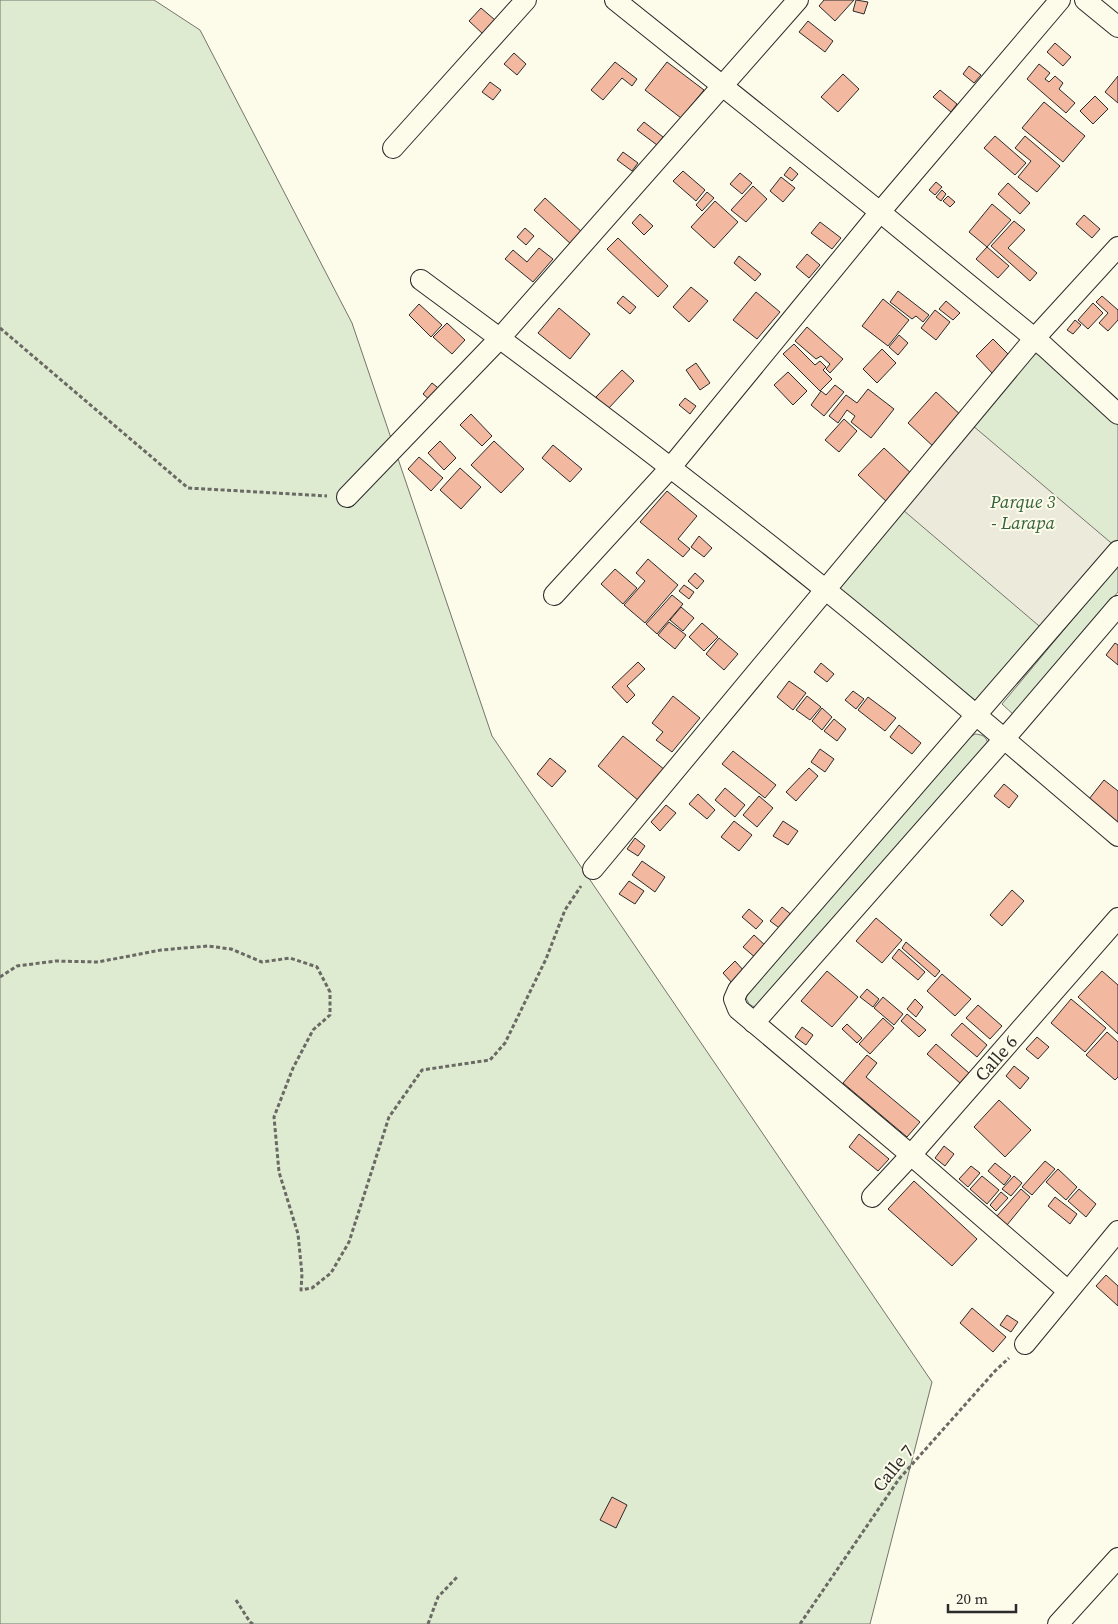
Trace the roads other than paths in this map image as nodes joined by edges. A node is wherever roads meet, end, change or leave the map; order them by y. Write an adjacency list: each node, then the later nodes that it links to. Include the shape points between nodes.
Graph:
1 (526, 0): 8 (street)
2 (615, 0): 7 (street)
3 (798, 0): 7 (street)
4 (1060, 0): 9 (street)
5 (1085, 0): 6 (street)
6 (1118, 27)
7 (723, 86): 9 (street); 12 (street)
8 (393, 148)
9 (880, 212): 13 (street); 15 (street)
10 (1118, 247): 13 (street)
11 (421, 280): 12 (street)
12 (500, 338): 15 (street); 16 (street)
13 (1034, 339): 14 (street); 18 (street)
14 (1118, 414)
15 (671, 467): 18 (street); 19 (street)
16 (347, 497)
17 (1118, 551): 21 (street)
18 (825, 590): 21 (street); 24 (street)
19 (554, 595)
20 (1118, 606): 22 (street)
21 (976, 714): 22 (street); 26 (street, via 738,990 734,1000 738,1009)
22 (1004, 739): 23 (street); 26 (street)
23 (1118, 836)
24 (593, 869)
25 (1118, 918): 27 (street, Calle 6)
26 (754, 1022): 27 (street)
27 (912, 1155): 28 (street, Calle 6); 30 (street)
28 (872, 1197)
29 (1118, 1231): 30 (street)
30 (1068, 1292): 31 (street)
31 (1024, 1344)
32 (1118, 1558): 33 (street)
33 (1058, 1624)

